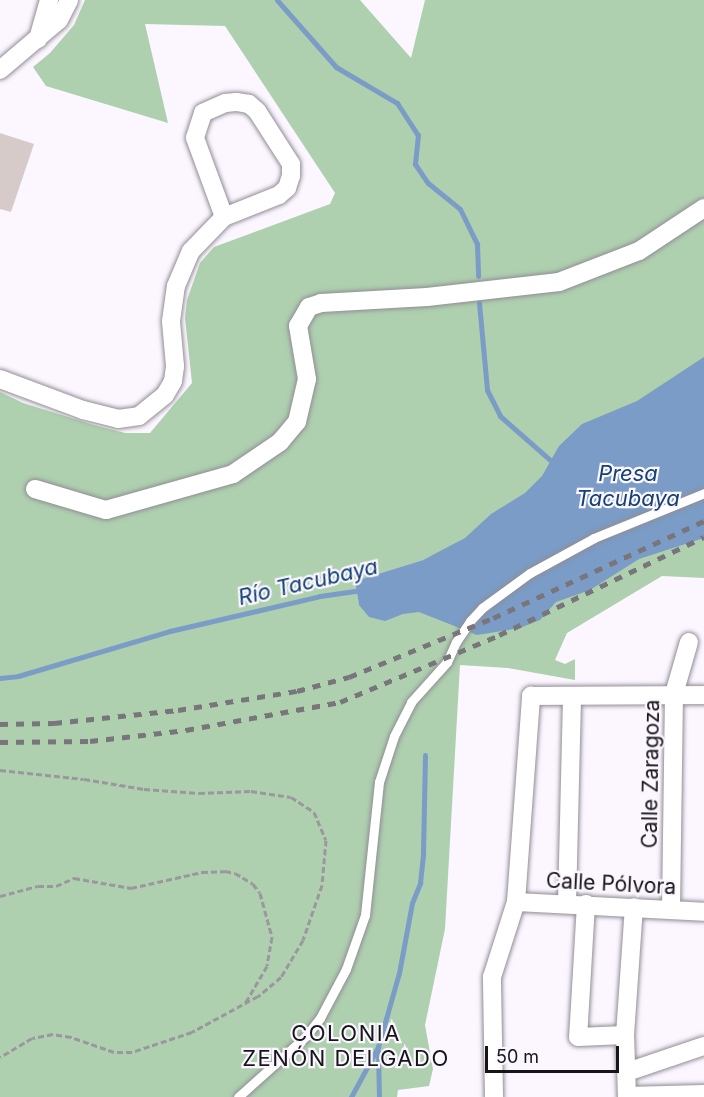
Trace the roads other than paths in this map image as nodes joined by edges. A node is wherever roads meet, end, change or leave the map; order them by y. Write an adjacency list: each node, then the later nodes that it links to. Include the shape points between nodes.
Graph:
1 (49, 0): 3 (street)
2 (69, 0): 3 (street, via 59,20)
3 (38, 39): 4 (street)
4 (0, 70)
5 (704, 208): 8 (street, via 639,251 560,282 309,307 298,326 307,379 297,422 280,442 233,474 106,510)
6 (224, 217): 6 (street, via 195,138 203,114 225,103 249,104 291,164 291,176 287,188 279,195); 7 (street, via 191,251 176,286 171,321 175,366 169,388 155,406 140,416 118,419)
7 (0, 378)
8 (35, 489)
9 (704, 493): 25 (lane, via 594,538 506,590 470,621 447,662 411,702 394,736 379,782 365,915 346,969 321,1018 306,1036)
10 (689, 642): 11 (street, Calle Zaragoza)
11 (674, 694): 12 (street); 13 (street); 18 (street, Calle Zaragoza)
12 (704, 695)
13 (572, 696): 14 (street, via 531,696); 15 (street)
14 (516, 902): 15 (street, Calle Pólvora); 26 (street, via 492,977)
15 (567, 903): 16 (street, Calle Pólvora)
16 (585, 904): 17 (street, Calle Pólvora); 20 (street, via 578,1037)
17 (634, 907): 18 (street, Calle Pólvora); 20 (street)
18 (670, 909): 19 (street, Calle Pólvora)
19 (704, 912)
20 (625, 1035): 22 (street)
21 (704, 1046): 22 (street)
22 (627, 1072): 24 (street)
23 (704, 1094): 24 (street)
24 (627, 1096)
25 (238, 1097)
26 (494, 1097)

